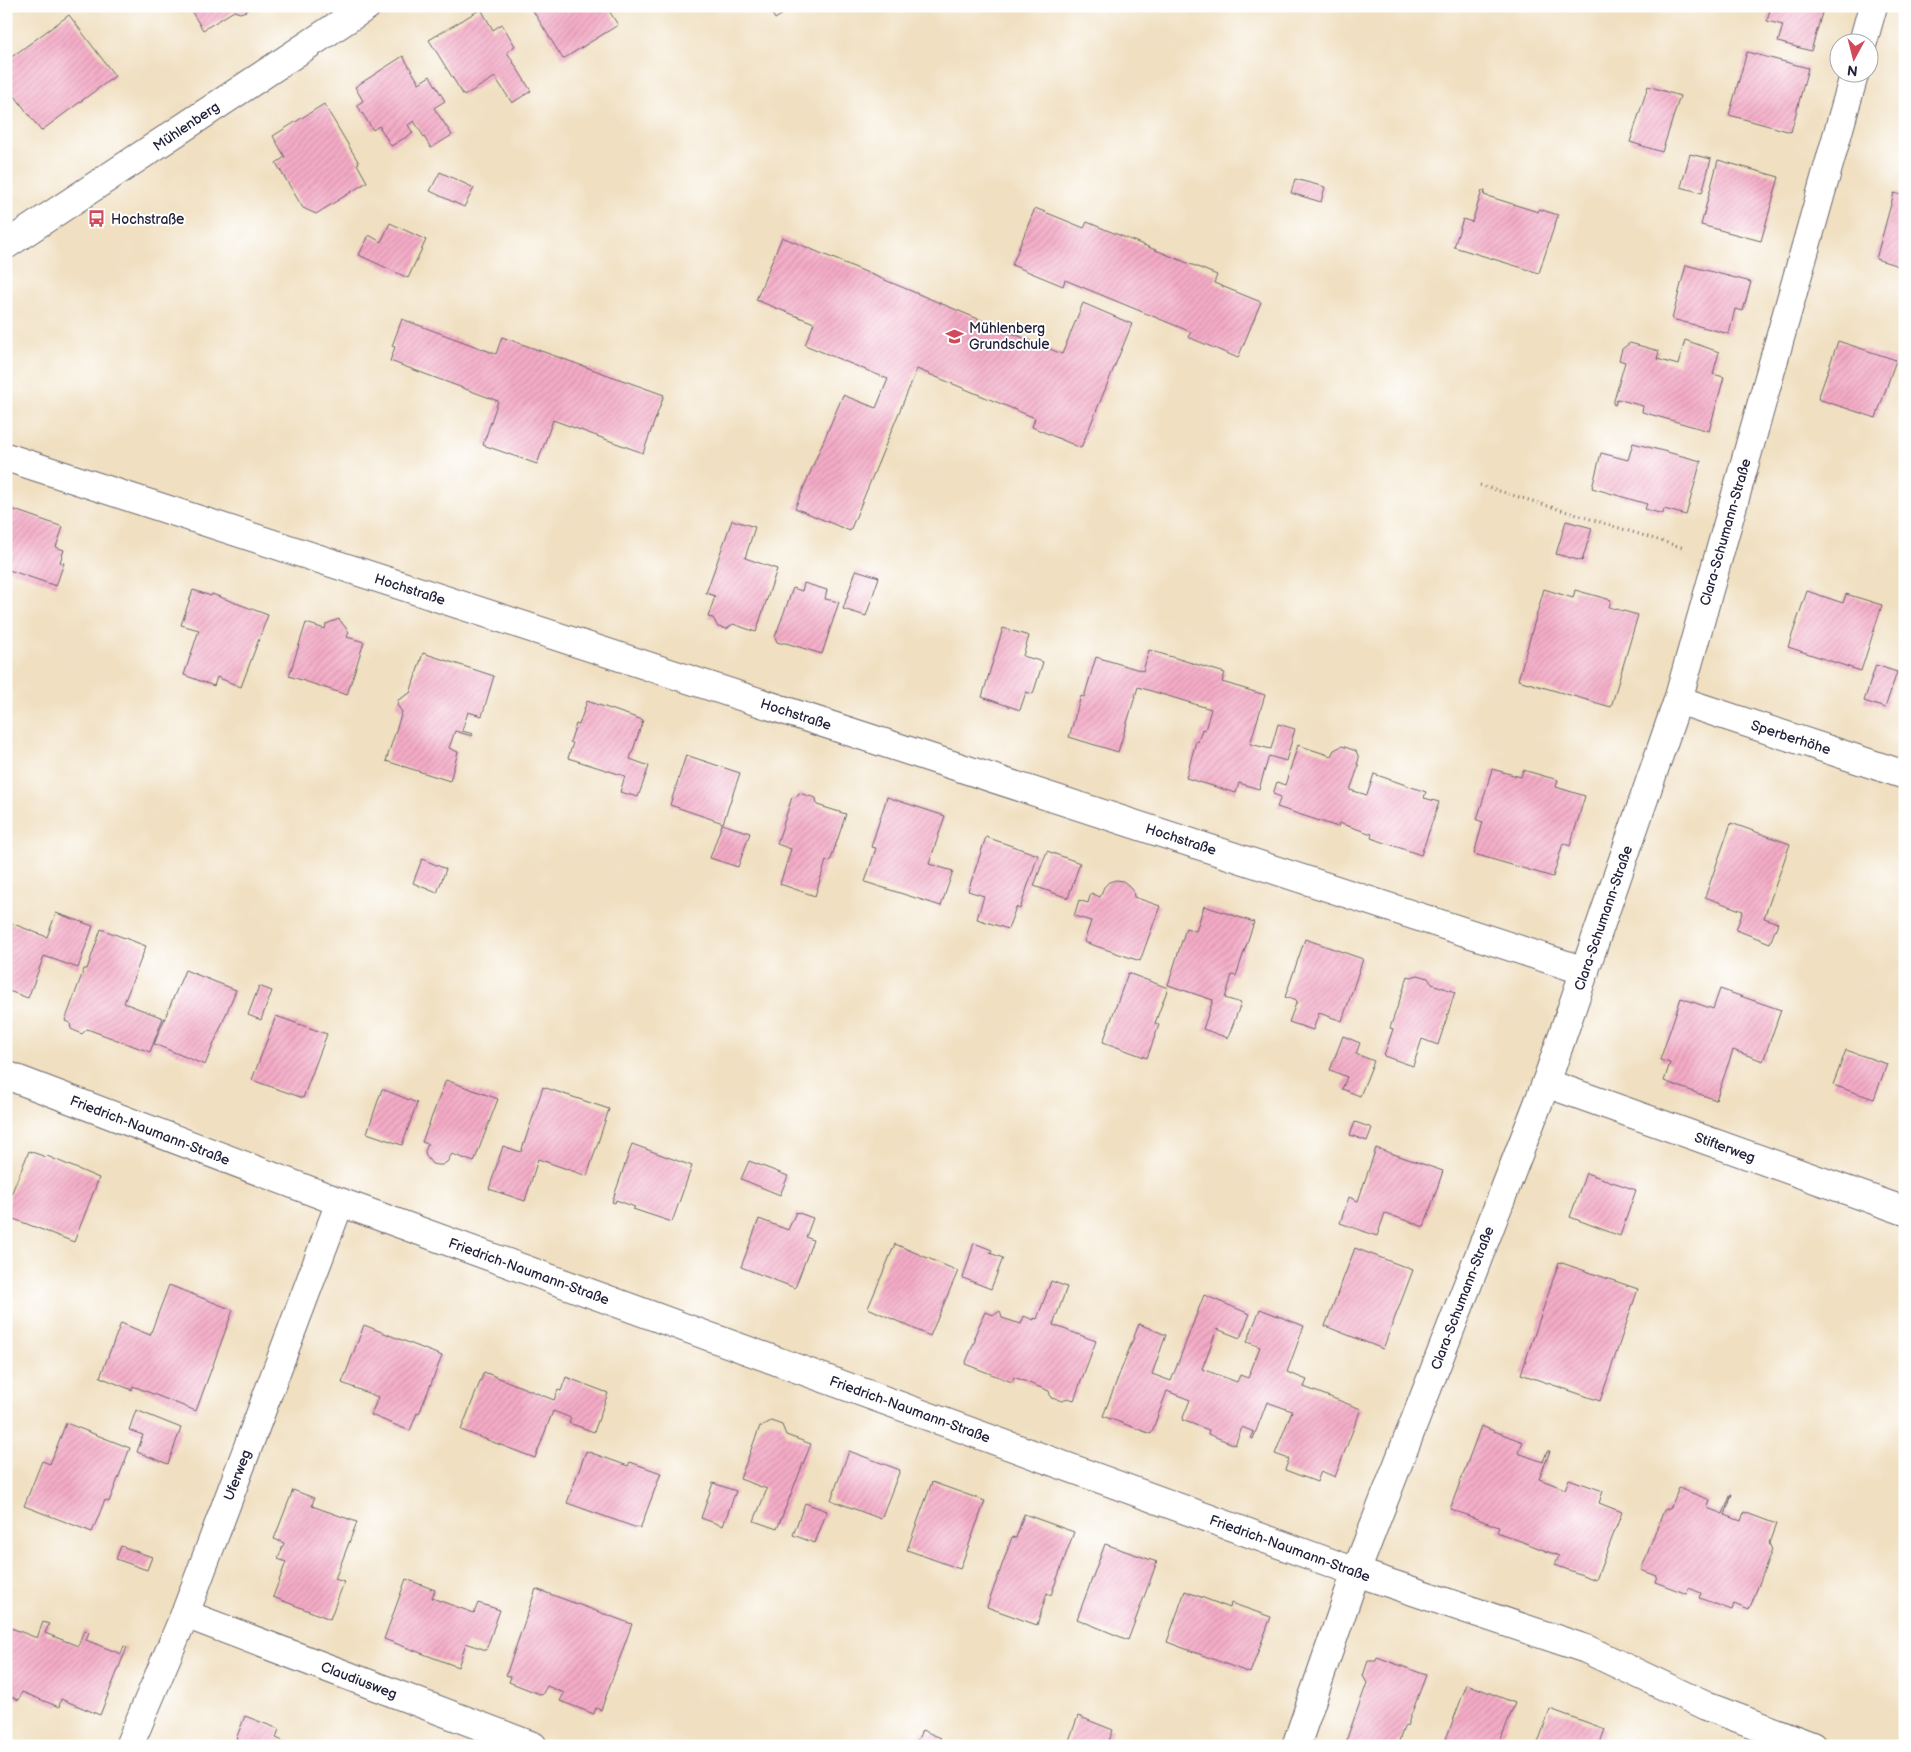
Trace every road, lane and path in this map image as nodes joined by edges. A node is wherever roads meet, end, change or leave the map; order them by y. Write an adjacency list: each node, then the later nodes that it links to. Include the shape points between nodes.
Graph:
1 (367, 6): 5 (street, Mühlenberg)
2 (1873, 6): 3 (street)
3 (1866, 32)
4 (1852, 82): 8 (street, Clara-Schumann-Straße)
5 (6, 245)
6 (6, 457): 11 (street, Hochstraße)
7 (1480, 485): 8 (path)
8 (1718, 558): 9 (street, Clara-Schumann-Straße)
9 (1678, 700): 10 (street, Sperberhöhe); 11 (street, Clara-Schumann-Straße)
10 (1905, 775)
11 (1585, 971): 13 (street, Clara-Schumann-Straße)
12 (6, 1075): 14 (street, Friedrich-Naumann-Straße)
13 (1546, 1083): 15 (street, Stifterweg); 16 (street, Clara-Schumann-Straße)
14 (340, 1202): 16 (street, Friedrich-Naumann-Straße); 17 (street, Uferweg)
15 (1905, 1211)
16 (1356, 1572): 20 (street, Clara-Schumann-Straße); 21 (street, Friedrich-Naumann-Straße, via 1586,1649 1706,1706)
17 (185, 1614): 18 (street, Uferweg); 19 (street, Claudiusweg)
18 (129, 1746)
19 (533, 1746)
20 (1296, 1746)
21 (1812, 1746)

